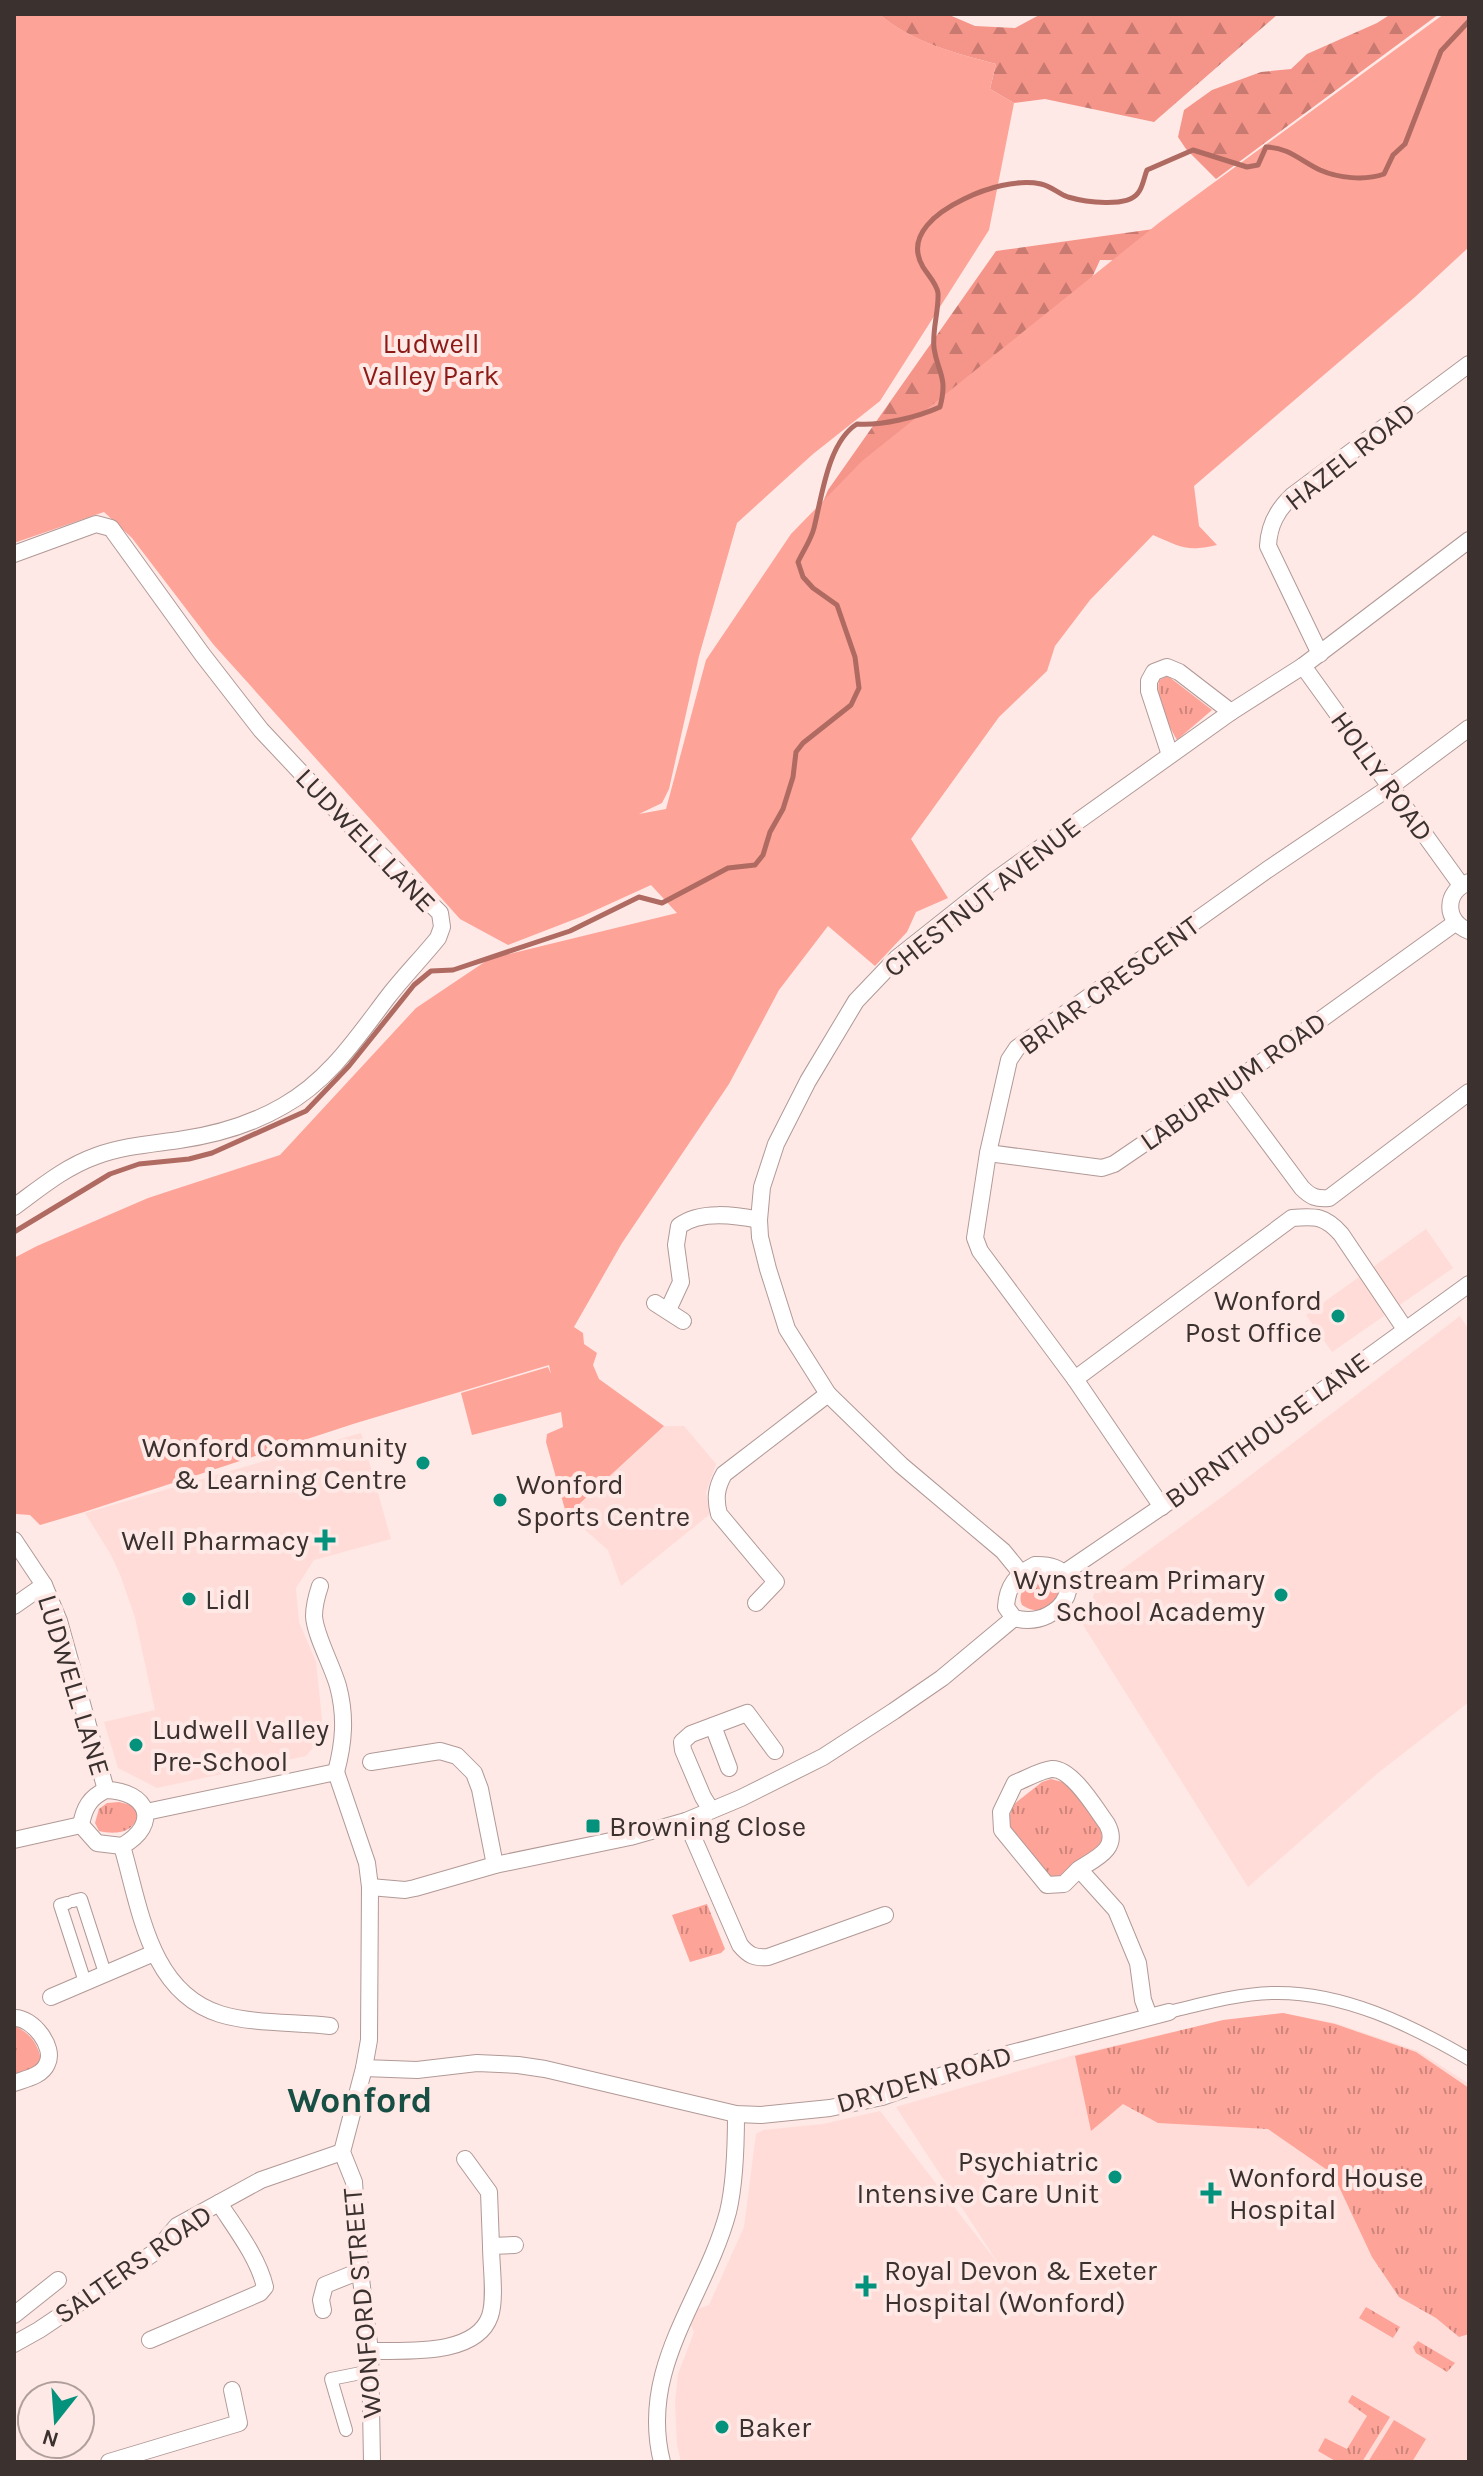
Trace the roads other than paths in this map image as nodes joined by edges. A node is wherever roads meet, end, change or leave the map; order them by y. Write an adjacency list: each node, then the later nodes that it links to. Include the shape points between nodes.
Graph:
1 (1466, 373): 4 (street, HAZEL ROAD, via 1292,496 1275,516 1268,546)
2 (1469, 540): 4 (street, CHESTNUT AVENUE)
3 (14, 554): 15 (street, LUDWELL LANE, via 96,524 111,528 261,730 440,913 442,927 352,1046 281,1108 197,1137 95,1156)
4 (1320, 654): 5 (street, CHESTNUT AVENUE)
5 (1303, 666): 6 (street, CHESTNUT AVENUE); 9 (street, HOLLY ROAD)
6 (1231, 712): 8 (street, CHESTNUT AVENUE); 8 (street, via 1179,672 1167,667 1154,672 1149,691)
7 (1469, 728): 9 (street, BRIAR CRESCENT)
8 (1170, 755): 16 (street, CHESTNUT AVENUE, via 994,881 897,958 856,1001 776,1144 762,1187)
9 (1390, 787): 10 (street, HOLLY ROAD); 14 (street, BRIAR CRESCENT, via 1017,1048 1006,1067)
10 (1465, 883): 11 (street, via 1451,898 1451,915)
11 (1462, 927): 12 (street, LABURNUM ROAD)
12 (1227, 1087): 13 (street, via 1302,1188 1311,1197 1329,1198); 14 (street, LABURNUM ROAD, via 1102,1168)
13 (1469, 1092)
14 (988, 1153): 20 (street, BRIAR CRESCENT, via 975,1238 980,1251)
15 (14, 1207)
16 (759, 1220): 18 (street, via 693,1218 679,1226 681,1282 661,1306); 21 (street, CHESTNUT AVENUE, via 781,1315)
17 (1469, 1284): 19 (street, BURNTHOUSE LANE)
18 (683, 1321)
19 (1405, 1329): 20 (street, via 1329,1221 1292,1218); 22 (street, BURNTHOUSE LANE)
20 (1075, 1379): 22 (street, BRIAR CRESCENT)
21 (828, 1394): 24 (street, CHESTNUT AVENUE); 28 (street, via 719,1483 719,1514 776,1582)
22 (1162, 1507): 25 (street, BURNTHOUSE LANE)
23 (14, 1540): 26 (street, LUDWELL LANE)
24 (1021, 1573): 25 (street, via 1035,1565); 30 (street, via 1006,1598)
25 (1064, 1573): 30 (street, via 1068,1593 1052,1613 1029,1621)
26 (44, 1585): 29 (street); 36 (street, LUDWELL LANE)
27 (320, 1586): 35 (street, via 314,1616 343,1708)
28 (756, 1603)
29 (14, 1606)
30 (1014, 1618): 37 (street, via 942,1678 823,1757)
31 (713, 1726): 32 (street, via 747,1713); 34 (street); 37 (street, via 682,1742)
32 (775, 1751)
33 (371, 1762): 43 (street, via 440,1751 465,1762 480,1789)
34 (729, 1768)
35 (336, 1772): 38 (street); 45 (street, WONFORD STREET)
36 (106, 1790): 38 (street, via 129,1793); 40 (street, via 90,1801)
37 (711, 1810): 39 (street)
38 (146, 1812): 42 (street, via 140,1834)
39 (686, 1821): 43 (street); 46 (street, via 746,1953 768,1957)
40 (81, 1825): 41 (street); 42 (street, via 97,1843)
41 (14, 1840)
42 (122, 1846): 47 (street)
43 (495, 1865): 45 (street, via 405,1890)
44 (1079, 1869): 44 (street, via 1064,1884 1047,1885 1002,1830 1001,1812 1015,1783 1052,1769 1063,1772 1107,1824 1111,1842 1105,1854); 52 (street, via 1116,1910 1138,1963)
45 (370, 1887): 56 (street, WONFORD STREET, via 369,2040)
46 (885, 1915)
47 (154, 1953): 48 (street); 54 (street, via 184,1994 219,2013)
48 (105, 1973): 49 (street); 49 (street, via 74,1901 60,1905)
49 (85, 1982): 50 (street)
50 (51, 1997)
51 (1169, 2012): 52 (street, DRYDEN ROAD); 55 (street, DRYDEN ROAD, via 1248,1995 1291,1993 1335,2001 1406,2025)
52 (1149, 2016): 58 (street, DRYDEN ROAD, via 985,2060 882,2097 830,2108)
53 (14, 2018): 57 (street, via 34,2024 49,2057 38,2075)
54 (330, 2026)
55 (1469, 2059)
56 (364, 2068): 58 (street, DRYDEN ROAD, via 518,2065); 59 (street, WONFORD STREET)
57 (14, 2083)
58 (736, 2114): 76 (street, via 728,2210 660,2382)
59 (342, 2152): 61 (street, SALTERS ROAD, via 261,2180); 64 (street, WONFORD STREET, via 354,2182)
60 (465, 2159): 63 (street, via 489,2192)
61 (219, 2203): 68 (street, via 265,2287); 69 (street, SALTERS ROAD, via 177,2226 155,2252)
62 (515, 2245): 63 (street)
63 (491, 2246): 70 (street, via 492,2306 483,2327 444,2348)
64 (360, 2271): 66 (street, via 325,2285); 70 (street, WONFORD STREET)
65 (58, 2280): 67 (street, SALTERS ROAD)
66 (323, 2310)
67 (14, 2315)
68 (150, 2340)
69 (14, 2344)
70 (370, 2351): 71 (street, WONFORD STREET)
71 (371, 2371): 73 (street, via 331,2379); 75 (street, WONFORD STREET)
72 (232, 2390): 74 (street, via 239,2423)
73 (346, 2430)
74 (109, 2462)
75 (372, 2462)
76 (662, 2462)

